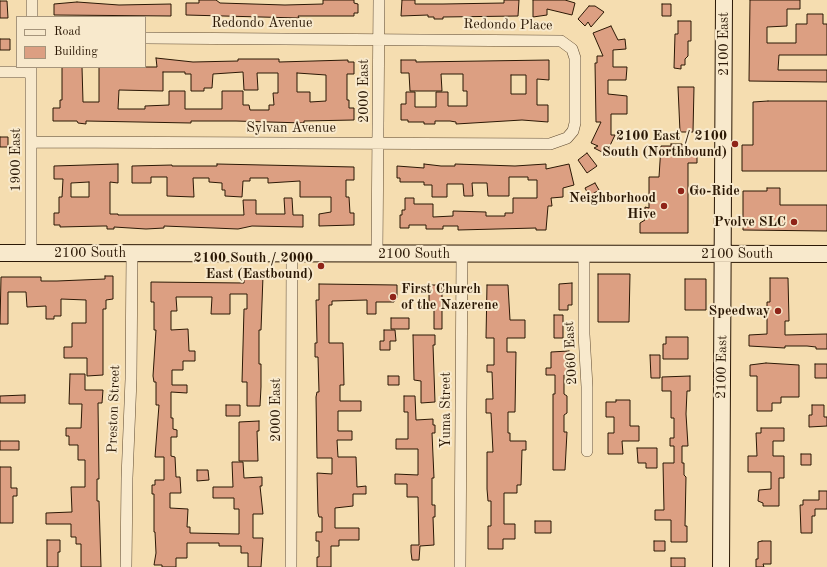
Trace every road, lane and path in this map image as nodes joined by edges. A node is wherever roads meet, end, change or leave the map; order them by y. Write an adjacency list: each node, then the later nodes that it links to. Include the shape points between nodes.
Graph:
1 (32, 0): 4 (street)
2 (379, 0): 6 (street, 2000 East)
3 (724, 0): 19 (main road, 2100 East)
4 (32, 16)
5 (146, 38): 6 (street, Redondo Avenue)
6 (379, 38): 10 (street, 2000 East); 11 (street, Redondo Place, via 553,39 566,44 572,49 575,58 575,123 567,138)
7 (31, 70): 8 (street); 9 (street, 1900 East)
8 (0, 72)
9 (31, 142): 10 (street, Sylvan Avenue); 13 (street, 1900 East)
10 (379, 144): 11 (street, Sylvan Avenue); 16 (street, 2000 East)
11 (550, 144)
12 (0, 252): 13 (main road, 2100 South)
13 (31, 253): 14 (main road, 2100 South)
14 (132, 253): 15 (main road, 2100 South); 22 (street, Preston Street)
15 (292, 253): 16 (main road, 2100 South); 23 (street, 2000 East)
16 (377, 254): 17 (main road, 2100 South)
17 (462, 254): 18 (main road, 2100 South); 24 (street, Yuma Street)
18 (584, 254): 19 (main road, 2100 South); 21 (street, 2060 East)
19 (724, 254): 20 (main road, 2100 South); 25 (main road, 2100 East)
20 (827, 254)
21 (587, 451)
22 (126, 567)
23 (290, 567)
24 (460, 567)
25 (721, 567)

